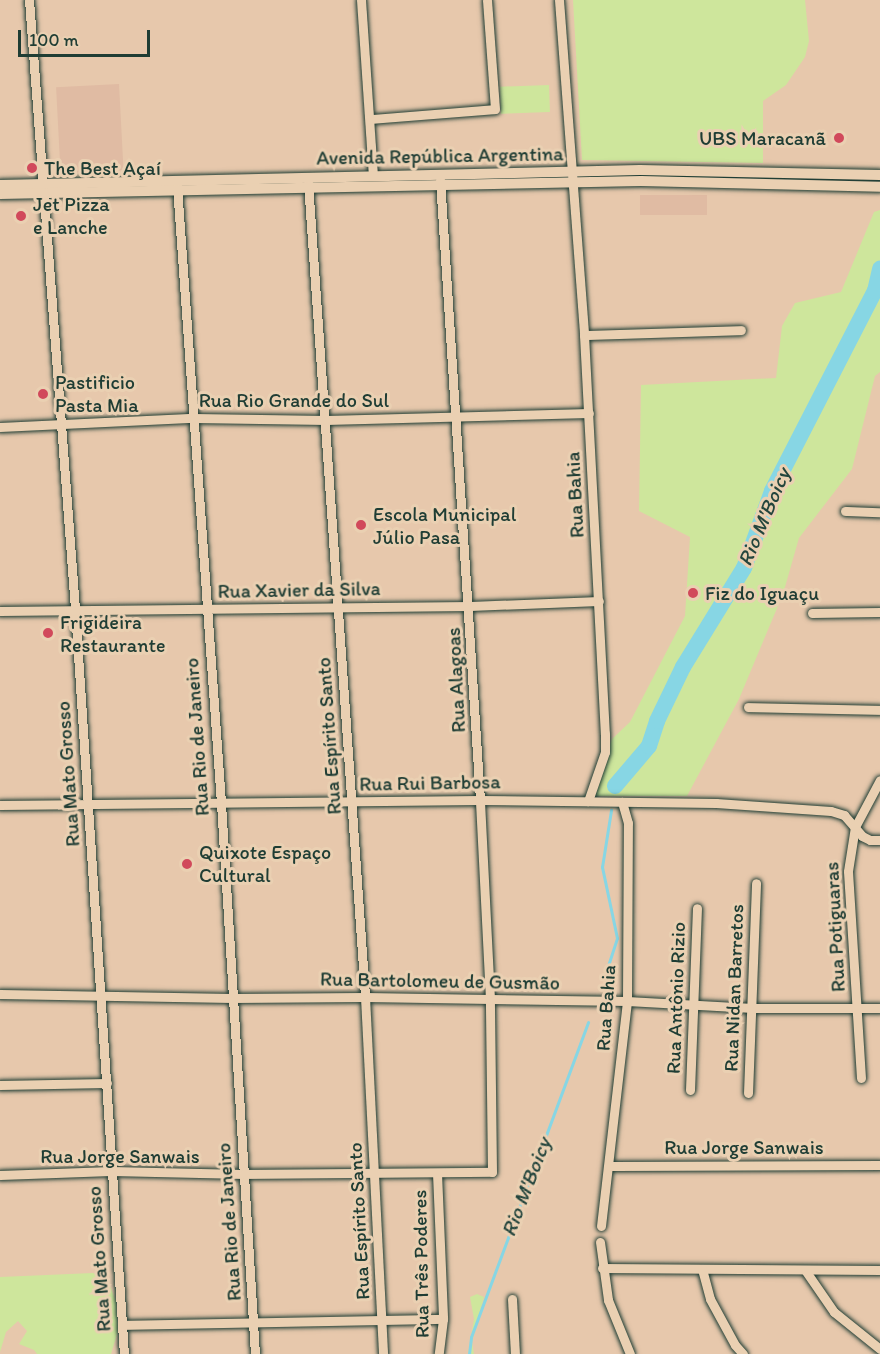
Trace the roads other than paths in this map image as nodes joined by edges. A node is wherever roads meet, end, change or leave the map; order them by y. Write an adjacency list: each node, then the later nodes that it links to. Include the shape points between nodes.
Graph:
1 (29, 0): 14 (street, Rua Mato Grosso)
2 (361, 0): 5 (street)
3 (487, 0): 5 (street, via 495,109)
4 (559, 0): 10 (street, Rua Bahia)
5 (371, 119): 9 (street)
6 (440, 175): 9 (main road, Avenida República Argentina); 10 (main road, Avenida República Argentina); 13 (street, Rua Alagoas)
7 (880, 175): 10 (main road, Avenida República Argentina, via 640,170)
8 (308, 176): 9 (main road, Avenida República Argentina); 12 (main road, Avenida República Argentina); 16 (street, Rua Espírito Santo)
9 (373, 176)
10 (572, 178): 13 (main road, Avenida República Argentina); 15 (main road, Avenida República Argentina); 19 (street, Rua Bahia)
11 (0, 184): 14 (main road, Avenida República Argentina)
12 (177, 185): 14 (main road, Avenida República Argentina); 16 (main road, Avenida República Argentina); 22 (street, Rua Rio de Janeiro)
13 (441, 186): 16 (main road, Avenida República Argentina); 21 (street, Rua Alagoas)
14 (43, 187): 17 (main road, Avenida República Argentina); 24 (street, Rua Mato Grosso)
15 (880, 187)
16 (308, 188): 23 (street, Rua Espírito Santo)
17 (0, 194)
18 (741, 330): 19 (street)
19 (584, 335): 20 (street, Rua Bahia)
20 (589, 413): 21 (street, Rua Rio Grande do Sul); 28 (street, Rua Bahia)
21 (455, 416): 23 (street, Rua Rio Grande do Sul); 29 (street, Rua Alagoas)
22 (194, 418): 23 (street, Rua Rio Grande do Sul); 24 (street, Rua Rio Grande do Sul); 32 (street, Rua Rio de Janeiro)
23 (326, 420): 30 (street, Rua Espírito Santo)
24 (60, 426): 25 (street, Rua Rio Grande do Sul); 31 (street, Rua Mato Grosso)
25 (0, 427)
26 (845, 511): 27 (street)
27 (880, 512)
28 (599, 601): 29 (street, Rua Xavier da Silva); 40 (street, Rua Bahia, via 605,752)
29 (470, 606): 30 (street, Rua Xavier da Silva); 39 (street, Rua Alagoas)
30 (339, 607): 32 (street, Rua Xavier da Silva); 42 (street, Rua Espírito Santo)
31 (75, 609): 32 (street, Rua Xavier da Silva); 33 (street, Rua Xavier da Silva); 44 (street, Rua Mato Grosso)
32 (206, 609): 41 (street, Rua Rio de Janeiro)
33 (0, 611)
34 (880, 612): 35 (street)
35 (812, 613)
36 (748, 707): 37 (street)
37 (880, 710)
38 (880, 780): 46 (street, Rua Potiguaras)
39 (480, 800): 40 (street, Rua Rui Barbosa); 42 (street, Rua Rui Barbosa); 54 (street, Rua Alagoas)
40 (588, 801): 43 (street, Rua Rui Barbosa)
41 (221, 802): 42 (street, Rua Rui Barbosa); 44 (street, Rua Rui Barbosa); 53 (street, Rua Rio de Janeiro)
42 (352, 802): 52 (street, Rua Espírito Santo)
43 (622, 802): 46 (street, Rua Rui Barbosa, via 716,803 831,811 844,815); 55 (street, Rua Bahia, via 628,822)
44 (87, 805): 45 (street, Rua Rui Barbosa); 51 (street, Rua Mato Grosso)
45 (0, 806)
46 (855, 826): 47 (street, Rua Rui Barbosa, via 862,836); 59 (street, Rua Potiguaras, via 848,871)
47 (880, 840)
48 (756, 883): 57 (street, Rua Nidan Barretos)
49 (697, 908): 56 (street, Rua Antônio Rizio)
50 (0, 994): 51 (street, Rua Bartolomeu de Gusmão)
51 (101, 997): 53 (street, Rua Bartolomeu de Gusmão); 61 (street, Rua Mato Grosso)
52 (365, 997): 53 (street, Rua Bartolomeu de Gusmão); 54 (street, Rua Bartolomeu de Gusmão); 69 (street, Rua Espírito Santo)
53 (232, 998): 72 (street, Rua Rio de Janeiro)
54 (490, 999): 55 (street, Rua Bartolomeu de Gusmão); 68 (street, Rua Alagoas)
55 (627, 1001): 56 (street, Rua Bartolomeu de Gusmão); 66 (street, Rua Bahia)
56 (695, 1006): 57 (street, Rua Bartolomeu de Gusmão); 63 (street, Rua Antônio Rizio)
57 (753, 1008): 59 (street, Rua Bartolomeu de Gusmão); 64 (street, Rua Nidan Barretos)
58 (880, 1008): 59 (street, Rua Bartolomeu de Gusmão)
59 (858, 1009): 60 (street, Rua Potiguaras)
60 (861, 1078)
61 (106, 1083): 62 (street); 67 (street, Rua Mato Grosso)
62 (0, 1085)
63 (690, 1090)
64 (748, 1093)
65 (880, 1165): 66 (street, Rua Jorge Sanwais)
66 (609, 1166): 73 (street, Rua Bahia)
67 (111, 1171): 71 (street, Rua Jorge Sanwais); 72 (street, Rua Jorge Sanwais); 83 (street, Rua Mato Grosso)
68 (492, 1172): 70 (street, Rua Jorge Sanwais)
69 (374, 1173): 70 (street, Rua Jorge Sanwais); 72 (street, Rua Jorge Sanwais); 81 (street, Rua Espírito Santo)
70 (437, 1173): 80 (street, Rua Três Poderes)
71 (0, 1174)
72 (244, 1174): 82 (street, Rua Rio de Janeiro)
73 (601, 1221)
74 (600, 1242): 75 (street)
75 (602, 1268): 76 (street); 90 (street, via 608,1300)
76 (702, 1269): 77 (street); 91 (street, via 710,1299)
77 (805, 1270): 78 (street); 84 (street, via 834,1312)
78 (880, 1270)
79 (512, 1299): 89 (street)
80 (443, 1319): 81 (street); 88 (street, Rua Três Poderes)
81 (382, 1320): 82 (street); 87 (street, Rua Espírito Santo)
82 (253, 1321): 83 (street); 86 (street, Rua Rio de Janeiro)
83 (122, 1325): 85 (street, Rua Mato Grosso)
84 (880, 1349)
85 (124, 1354)
86 (255, 1354)
87 (383, 1354)
88 (439, 1354)
89 (515, 1354)
90 (630, 1354)
91 (743, 1354)

